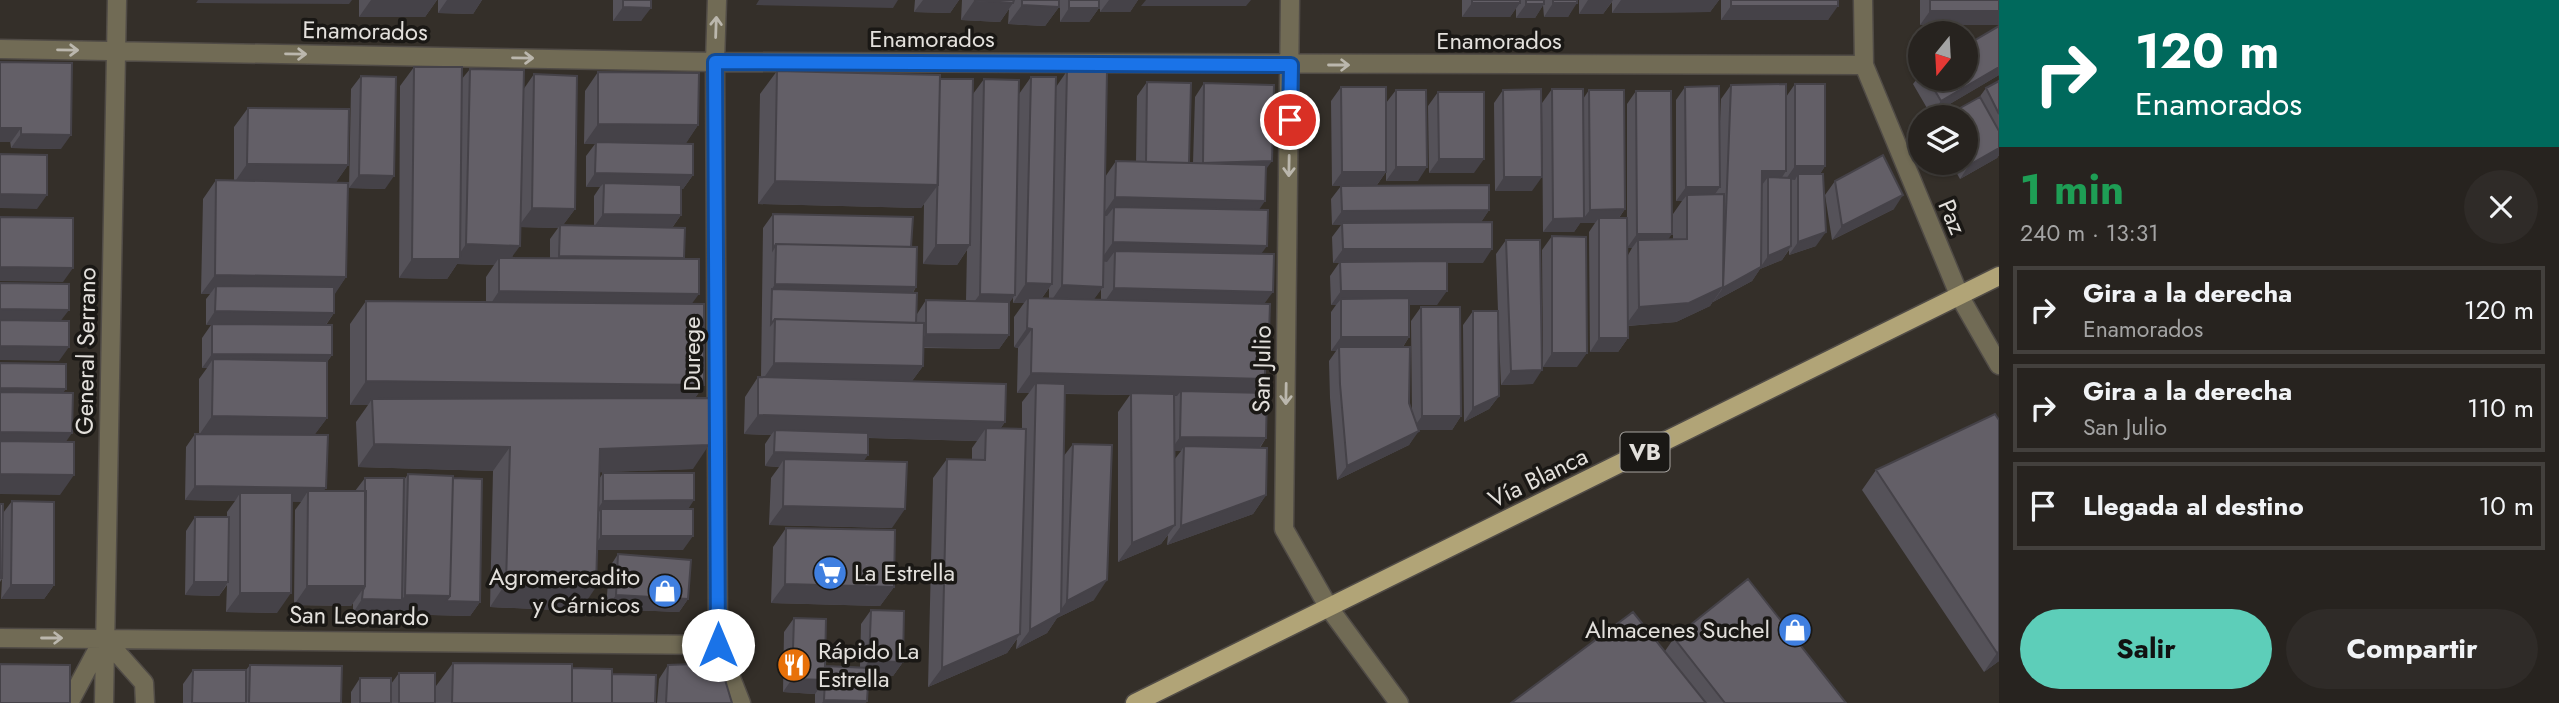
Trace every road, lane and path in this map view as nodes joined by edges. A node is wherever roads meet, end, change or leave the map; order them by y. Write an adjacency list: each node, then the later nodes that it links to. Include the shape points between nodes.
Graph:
1 (117, 0): 6 (street, General Serrano)
2 (717, 0): 7 (street, Durege, one-way to 2)
3 (1290, 0): 8 (street, San Julio)
4 (1863, 0): 9 (street, Paz)
5 (0, 49): 6 (street, Enamorados, one-way to 6)
6 (117, 50): 7 (street, Enamorados, one-way to 7); 15 (street, General Serrano)
7 (715, 62): 8 (street, Enamorados); 16 (street, Durege)
8 (1291, 65): 9 (street, Enamorados, one-way to 9); 13 (street, San Julio, one-way to 13, via 1284,529)
9 (1864, 65): 11 (street, Paz)
10 (1999, 276): 11 (main road, Vía Blanca / VB)
11 (1961, 297): 12 (street, Paz); 13 (main road, Vía Blanca / VB)
12 (1998, 362)
13 (1329, 608): 21 (main road, Vía Blanca / VB); 22 (street, San Julio)
14 (0, 638): 15 (street, San Leonardo, one-way to 15)
15 (104, 638): 16 (street, San Leonardo); 17 (street); 18 (street, General Serrano); 19 (street, via 144,683)
16 (718, 645): 20 (street, Durege)
17 (69, 703)
18 (104, 703)
19 (145, 703)
20 (741, 703)
21 (1135, 703)
22 (1399, 703)

